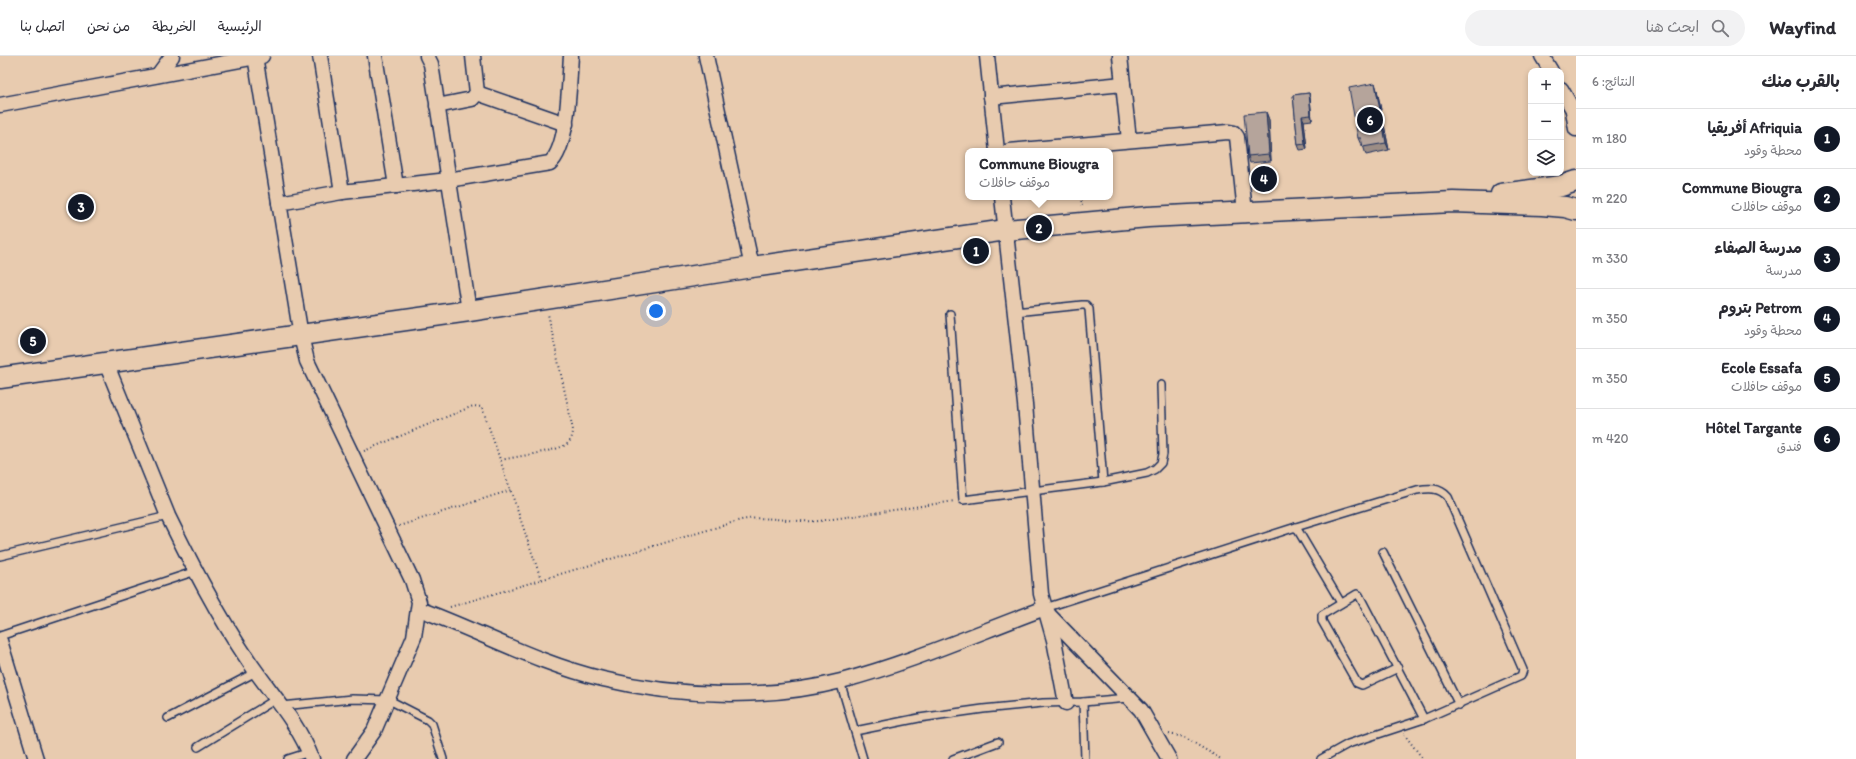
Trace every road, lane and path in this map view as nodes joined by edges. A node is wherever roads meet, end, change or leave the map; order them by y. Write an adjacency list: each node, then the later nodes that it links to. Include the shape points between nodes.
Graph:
1 (172, 56): 13 (street)
2 (258, 56): 13 (street); 32 (street)
3 (320, 56): 29 (street)
4 (375, 56): 28 (street)
5 (427, 56): 19 (street, via 431,64)
6 (473, 56): 15 (street)
7 (571, 56): 21 (street)
8 (706, 56): 36 (street)
9 (987, 56): 17 (street)
10 (1120, 56): 14 (street)
11 (1542, 56): 12 (street)
12 (1549, 68)
13 (158, 75): 18 (street)
14 (1123, 84): 17 (street); 23 (street)
15 (477, 93): 19 (street, via 472,99); 21 (street)
16 (1564, 94): 20 (street)
17 (991, 97): 24 (street)
18 (0, 105)
19 (437, 106): 26 (street)
20 (1575, 113): 22 (street)
21 (566, 124): 26 (street, via 557,156 550,163)
22 (1576, 129)
23 (1129, 140): 25 (street); 34 (street, via 1234,133 1237,137)
24 (997, 148)
25 (1042, 148)
26 (448, 180): 28 (street); 38 (street)
27 (1576, 181): 31 (main road, via 1561,186)
28 (396, 186): 29 (street)
29 (342, 192): 32 (street)
30 (1002, 200): 35 (street)
31 (1453, 202): 33 (main road, via 1542,205); 34 (main road)
32 (279, 203): 41 (street)
33 (1576, 210)
34 (1245, 212): 35 (main road)
35 (1006, 230): 36 (main road); 39 (street)
36 (752, 267): 37 (main road)
37 (544, 300): 38 (main road); 46 (path, via 573,436 566,445)
38 (469, 311): 41 (main road)
39 (1015, 312): 47 (lane, via 1082,305 1089,309); 49 (street)
40 (950, 314): 50 (lane)
41 (301, 336): 42 (main road); 45 (street, via 311,372)
42 (106, 364): 43 (main road); 51 (street)
43 (0, 378)
44 (1161, 385): 47 (lane, via 1161,463 1147,473)
45 (351, 456): 46 (path, via 478,406 484,409); 53 (street)
46 (501, 460): 48 (path)
47 (1103, 482): 49 (lane)
48 (511, 490): 53 (path); 57 (path)
49 (1033, 492): 50 (lane); 59 (street)
50 (963, 500): 57 (path, via 819,520 748,518)
51 (168, 516): 55 (lane); 56 (street)
52 (1296, 527): 58 (lane); 59 (lane); 71 (lane, via 1417,490 1436,488 1443,491 1448,497 1523,670 1520,676)
53 (388, 529): 60 (street)
54 (1383, 552): 71 (lane)
55 (0, 556)
56 (196, 571): 61 (lane); 64 (street, via 229,631)
57 (541, 580): 60 (path)
58 (1341, 602): 63 (lane, via 1359,595); 63 (lane, via 1321,617 1357,683 1362,685)
59 (1044, 608): 65 (street, via 889,666); 66 (street); 70 (street, via 1056,647)
60 (424, 611): 65 (street, via 562,667 638,687 689,693 735,693 786,691); 67 (street)
61 (0, 636)
62 (0, 641): 80 (street)
63 (1398, 668): 73 (lane)
64 (256, 672): 69 (street); 72 (lane)
65 (840, 681): 75 (lane)
66 (1130, 697): 68 (lane); 76 (street)
67 (389, 700): 69 (lane, via 352,699); 82 (street, via 374,731); 83 (lane, via 432,724)
68 (1083, 702): 70 (lane); 86 (lane)
69 (279, 703): 78 (lane); 79 (street, via 299,730)
70 (1066, 703): 75 (lane, via 919,718)
71 (1459, 705): 73 (lane)
72 (168, 718)
73 (1424, 719): 74 (lane)
74 (1399, 728): 89 (lane, via 1348,744); 90 (path)
75 (855, 731): 84 (lane)
76 (1156, 734): 87 (street); 88 (path, via 1179,735)
77 (998, 742): 85 (lane)
78 (198, 747)
79 (311, 755): 81 (lane)
80 (36, 759)
81 (288, 759)
82 (354, 759)
83 (442, 759)
84 (863, 759)
85 (954, 759)
86 (1085, 759)
87 (1169, 759)
88 (1221, 759)
89 (1321, 759)
90 (1422, 759)

